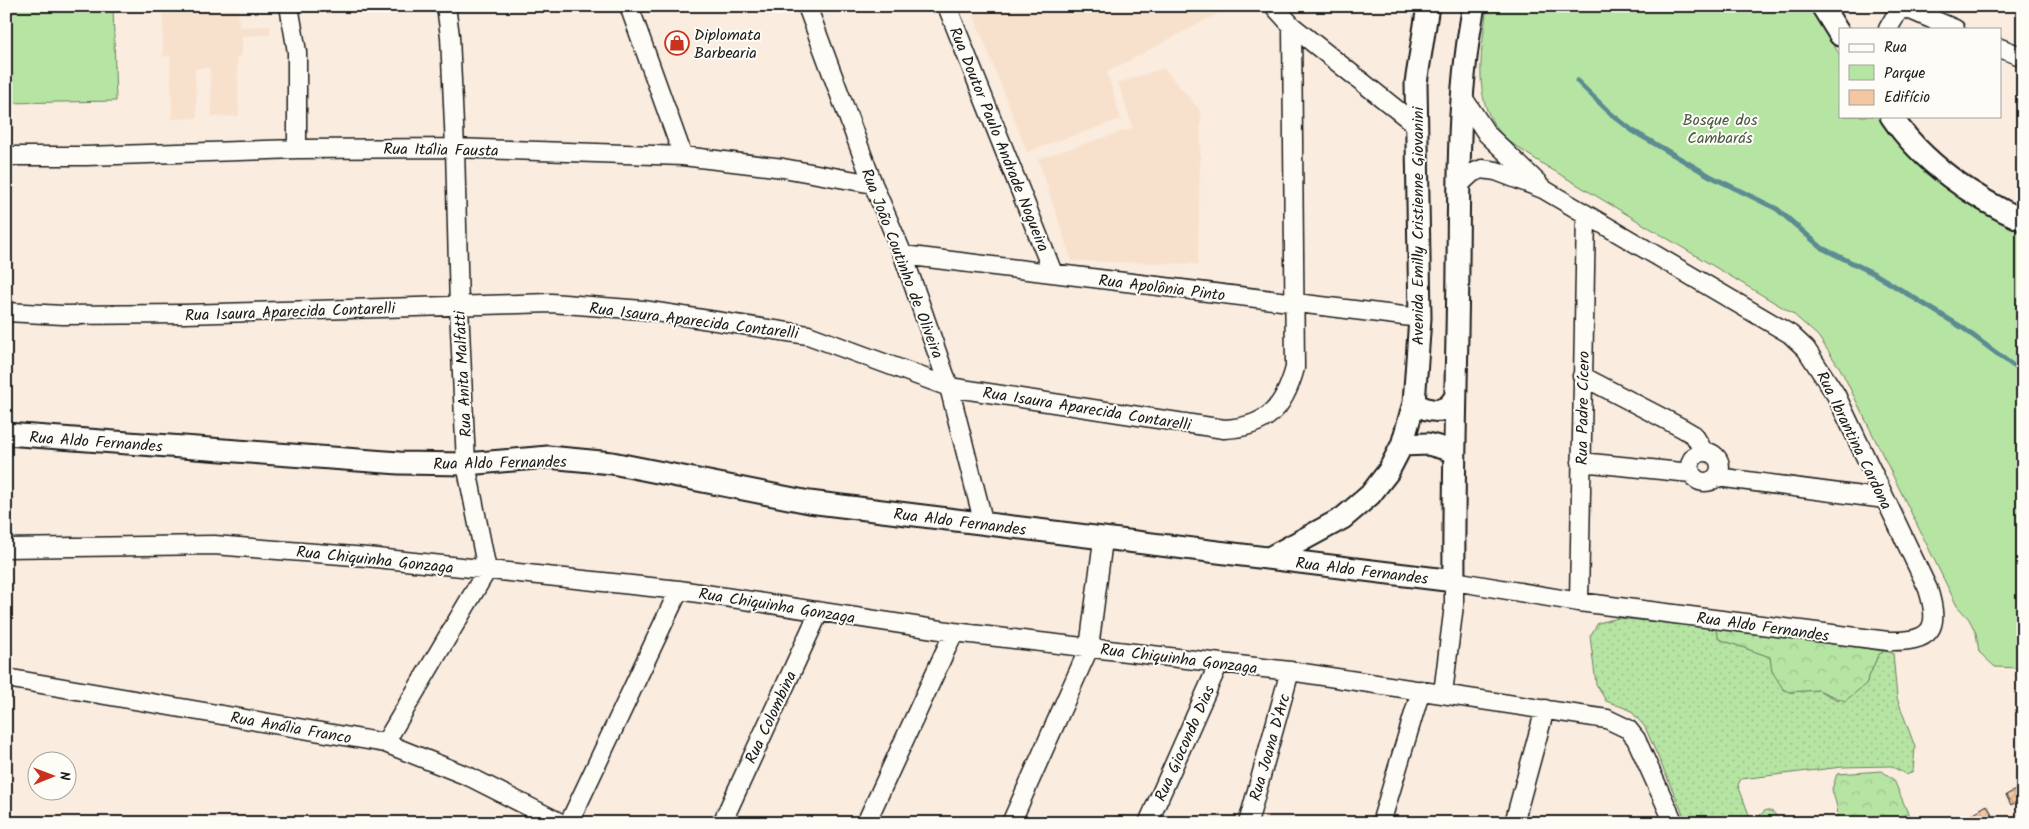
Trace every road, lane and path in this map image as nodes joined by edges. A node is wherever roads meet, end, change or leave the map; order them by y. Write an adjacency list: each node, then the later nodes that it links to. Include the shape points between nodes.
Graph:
1 (289, 6): 19 (street, via 296,52)
2 (446, 6): 18 (street, Rua Anita Malfatti)
3 (629, 6): 21 (street)
4 (807, 6): 22 (street, Rua João Coutinho de Oliveira)
5 (947, 6): 28 (street, Rua Doutor Paulo Andrade Nogueira)
6 (1274, 6): 11 (street)
7 (1428, 6): 17 (street, Avenida Emilly Cristienne Giovanini, via 1416,83)
8 (1474, 6): 15 (street)
9 (1822, 6): 14 (street)
10 (1901, 6): 12 (street); 13 (street)
11 (1292, 26): 17 (street); 29 (street, Rua Isaura Aparecida Contarelli)
12 (1889, 28)
13 (1953, 28)
14 (1839, 33)
15 (1462, 96): 23 (street); 24 (street, Rua Ibrantina Cardona, via 1487,134)
16 (1893, 118): 26 (street, via 1965,190)
17 (1416, 125): 32 (street, Avenida Emilly Cristienne Giovanini)
18 (455, 148): 19 (street, Rua Itália Fausta); 21 (street, Rua Itália Fausta); 30 (street, Rua Anita Malfatti)
19 (297, 149): 20 (street, Rua Itália Fausta)
20 (6, 156)
21 (683, 156): 22 (street, Rua Itália Fausta, via 783,168)
22 (873, 184): 27 (street, Rua João Coutinho de Oliveira)
23 (1459, 185): 24 (street, Rua Ibrantina Cardona, via 1482,169); 35 (street)
24 (1544, 189): 25 (street, Rua Ibrantina Cardona)
25 (1586, 214): 33 (street, Rua Padre Cícero); 45 (street, Rua Ibrantina Cardona, via 1790,334 1806,349 1836,395)
26 (2023, 220)
27 (903, 255): 28 (street, Rua Apolônia Pinto); 34 (street, Rua João Coutinho de Oliveira)
28 (1053, 272): 29 (street, Rua Apolônia Pinto)
29 (1296, 304): 32 (street, Rua Apolônia Pinto); 34 (street, Rua Isaura Aparecida Contarelli, via 1295,368 1290,387 1282,403 1272,413 1244,428 1224,429)
30 (459, 306): 31 (street, Rua Isaura Aparecida Contarelli, via 62,315); 34 (street, Rua Isaura Aparecida Contarelli, via 551,303 643,310 779,330 808,335); 42 (street, Rua Anita Malfatti)
31 (6, 312)
32 (1420, 318): 36 (street, Avenida Emilly Cristienne Giovanini)
33 (1582, 376): 40 (street, via 1694,435); 41 (street, Rua Padre Cícero)
34 (949, 386): 46 (street, Rua João Coutinho de Oliveira)
35 (1454, 399): 36 (street, via 1449,408 1441,411); 39 (street)
36 (1414, 403): 38 (street, Avenida Emilly Cristienne Giovanini)
37 (6, 434): 42 (street, Rua Aldo Fernandes, via 323,459)
38 (1402, 445): 39 (street, via 1428,444); 49 (street, Avenida Emilly Cristienne Giovanini, via 1388,472 1370,495 1343,518)
39 (1453, 451): 51 (street)
40 (1704, 452): 43 (street, via 1692,459); 44 (street, via 1714,454 1720,462)
41 (1581, 462): 43 (street); 53 (street, Rua Padre Cícero)
42 (466, 464): 46 (street, Rua Aldo Fernandes, via 548,457 612,463 809,502); 50 (street, Rua Anita Malfatti)
43 (1692, 473): 44 (street, via 1703,482)
44 (1717, 477): 45 (street)
45 (1885, 499): 56 (street, Rua Ibrantina Cardona, via 1928,589 1934,613 1932,627 1927,634)
46 (984, 524): 47 (street, Rua Aldo Fernandes)
47 (1104, 540): 49 (street, Rua Aldo Fernandes); 57 (street)
48 (6, 548): 50 (street, Rua Chiquinha Gonzaga, via 214,545 367,556)
49 (1269, 558): 51 (street, Rua Aldo Fernandes)
50 (487, 570): 52 (street, Rua Chiquinha Gonzaga); 64 (street)
51 (1454, 581): 53 (street, Rua Aldo Fernandes); 62 (street)
52 (679, 590): 54 (street, Rua Chiquinha Gonzaga); 67 (street)
53 (1579, 602): 56 (street, Rua Aldo Fernandes, via 1866,640)
54 (819, 612): 55 (street, Rua Chiquinha Gonzaga); 68 (street, Rua Colombina)
55 (954, 632): 57 (street, Rua Chiquinha Gonzaga); 69 (street)
56 (1912, 641)
57 (1089, 648): 58 (street, Rua Chiquinha Gonzaga); 70 (street)
58 (1219, 663): 59 (street, Rua Chiquinha Gonzaga); 71 (street, Rua Giocondo Dias)
59 (1290, 671): 61 (street, Rua Chiquinha Gonzaga); 72 (street, Rua Joana D'Arc)
60 (6, 678): 64 (street, Rua Anália Franco)
61 (1422, 690): 62 (street, Rua Chiquinha Gonzaga); 73 (street)
62 (1443, 693): 63 (street, Rua Chiquinha Gonzaga)
63 (1545, 709): 65 (street); 74 (street, Rua Chiquinha Gonzaga, via 1607,719 1628,729)
64 (385, 743): 66 (street, Rua Anália Franco, via 470,777)
65 (1519, 819)
66 (561, 823)
67 (569, 823)
68 (722, 823)
69 (866, 823)
70 (1010, 823)
71 (1148, 823)
72 (1248, 823)
73 (1381, 823)
74 (1674, 823)

